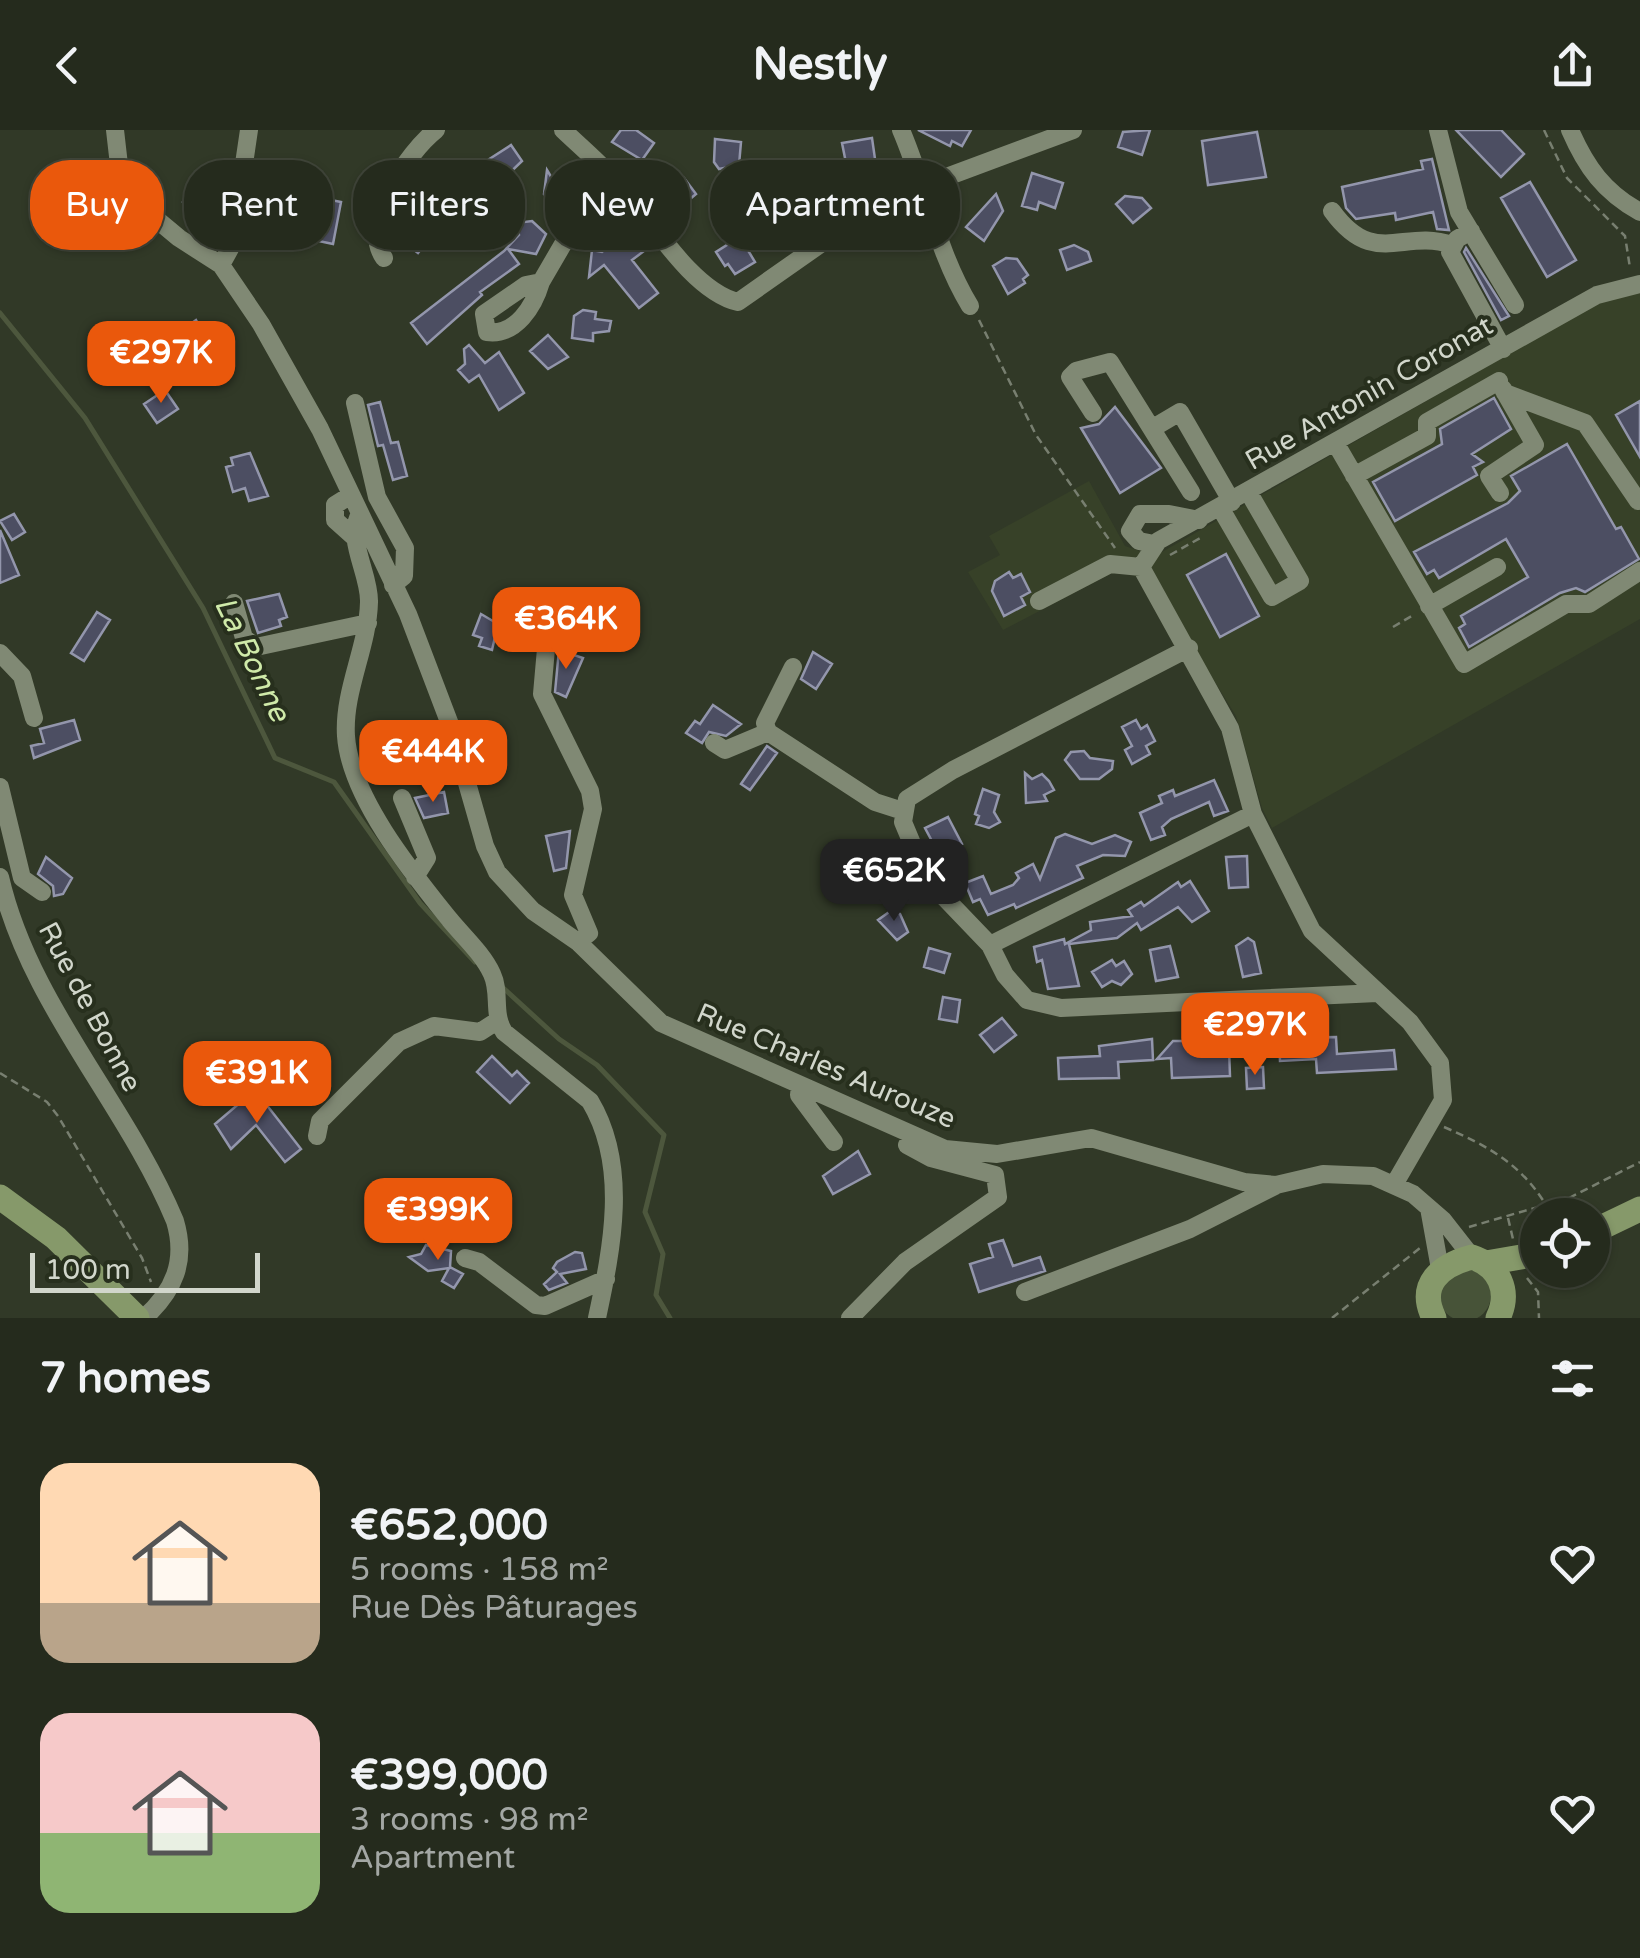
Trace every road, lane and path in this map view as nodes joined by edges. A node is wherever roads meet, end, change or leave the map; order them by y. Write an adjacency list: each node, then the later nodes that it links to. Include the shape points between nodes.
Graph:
1 (114, 130): 22 (street, Rue Charles Aurouze, via 119,165 148,213)
2 (249, 130): 22 (street, via 232,246)
3 (436, 130): 21 (street, via 409,156 378,219 375,234)
4 (563, 130): 10 (street)
5 (901, 130): 11 (street)
6 (1074, 130): 12 (street)
7 (1438, 130): 15 (street, via 1454,197)
8 (1544, 130): 24 (path, via 1567,178 1625,236)
9 (1570, 130): 14 (street, via 1598,181)
10 (593, 160)
11 (914, 160)
12 (960, 168)
13 (1332, 211): 16 (street, via 1353,234 1388,246 1424,239)
14 (1640, 212)
15 (1471, 231): 16 (street); 25 (street)
16 (1452, 246): 27 (street)
17 (560, 250): 23 (street)
18 (674, 250): 19 (street, via 699,278 738,302)
19 (816, 250)
20 (943, 250): 26 (street)
21 (384, 258)
22 (220, 265): 36 (street, Rue Charles Aurouze, via 261,324)
23 (541, 282)
24 (1636, 286): 27 (street, Rue Antonin Coronat, via 1597,295)
25 (1515, 305)
26 (970, 306): 42 (path, via 1036,434 1117,550)
27 (1495, 353): 28 (street); 32 (street, Rue Antonin Coronat)
28 (1502, 387): 33 (street, via 1427,422 1427,436); 35 (street, via 1535,445 1489,476); 37 (street, via 1585,423)
29 (355, 403): 45 (street, via 377,497 405,548 404,576)
30 (1093, 413): 31 (street, via 1070,377 1110,362)
31 (1153, 428): 34 (street); 38 (street, via 1180,412)
32 (1336, 444): 33 (street); 38 (street, Rue Antonin Coronat)
33 (1354, 476): 48 (street)
34 (1191, 492)
35 (1500, 492)
36 (351, 495): 39 (street, Rue Charles Aurouze); 41 (street, via 335,505 334,520)
37 (1638, 501)
38 (1233, 506): 38 (street, via 1272,597 1300,581); 40 (street, Rue Antonin Coronat); 42 (path)
39 (360, 514): 41 (street); 45 (street, Rue Charles Aurouze)
40 (1200, 520): 42 (street, Rue Antonin Coronat); 42 (street, via 1140,514 1130,531)
41 (354, 537): 49 (street, via 368,575)
42 (1150, 557): 46 (street, via 1110,564); 52 (street)
43 (1497, 567): 48 (street)
44 (1640, 571): 48 (street, via 1589,604 1566,604 1464,664)
45 (394, 585): 65 (street, Rue Charles Aurouze, via 451,727 497,872 533,911)
46 (1039, 601)
47 (234, 603): 49 (street, via 244,638 256,647)
48 (1429, 606): 51 (path)
49 (368, 623): 63 (street, via 347,711 350,758)
50 (548, 626): 65 (street, via 542,694 593,810 573,895 589,933)
51 (1393, 627)
52 (1189, 648): 60 (street, via 954,770 906,800); 61 (street, via 1230,728)
53 (0, 653): 55 (street, via 22,676)
54 (793, 667): 56 (street, via 765,723)
55 (34, 718)
56 (768, 732): 57 (street, via 724,750); 60 (street, via 875,802)
57 (714, 743)
58 (0, 788): 64 (street, via 22,878)
59 (402, 798): 63 (street, via 426,858)
60 (904, 811): 66 (street, via 921,866 962,921)
61 (1253, 814): 66 (street); 67 (street, via 1312,931)
62 (0, 877): 92 (street, Rue de Bonne, via 40,980 175,1221 178,1268)
63 (415, 877): 68 (street, via 492,975)
64 (42, 892)
65 (578, 942): 70 (street, Rue Charles Aurouze, via 661,1023)
66 (990, 945): 67 (street, via 1026,1000 1060,1008)
67 (1377, 992): 71 (street, via 1440,1063 1443,1100)
68 (497, 1021): 73 (street, via 480,1032 434,1026 400,1042 320,1121); 89 (street, via 599,1116 616,1215)
69 (0, 1073): 92 (path, via 58,1116 142,1258)
70 (800, 1086): 72 (street, Rue Charles Aurouze); 74 (street, via 799,1095)
71 (1432, 1122): 76 (street); 79 (path, via 1502,1154)
72 (883, 1123): 77 (street, Rue Charles Aurouze, via 973,1154 1091,1138); 95 (street, via 886,1134 931,1158 995,1175 998,1197 905,1262)
73 (317, 1136)
74 (834, 1142)
75 (1640, 1162): 80 (path)
76 (1395, 1183): 77 (street, Rue Charles Aurouze, via 1350,1173); 84 (street, Rue Charles Aurouze, via 1429,1208)
77 (1276, 1186): 91 (street, via 1190,1229)
78 (0, 1197): 92 (main road)
79 (1542, 1198)
80 (1566, 1198)
81 (1640, 1209): 83 (main road)
82 (1520, 1214): 84 (path)
83 (1610, 1223)
84 (1445, 1234): 87 (street, Rue Charles Aurouze); 88 (street, Rue Charles Aurouze); 96 (path)
85 (1520, 1256): 87 (main road)
86 (465, 1258): 89 (street, via 545,1306)
87 (1479, 1260): 88 (main road); 93 (main road, via 1500,1278)
88 (1440, 1270): 97 (main road, via 1429,1288)
89 (606, 1279): 94 (street)
90 (1520, 1287): 93 (main road)
91 (1024, 1292)
92 (140, 1310)
93 (1500, 1313)
94 (597, 1318)
95 (850, 1318)
96 (1332, 1318)
97 (1434, 1318)

